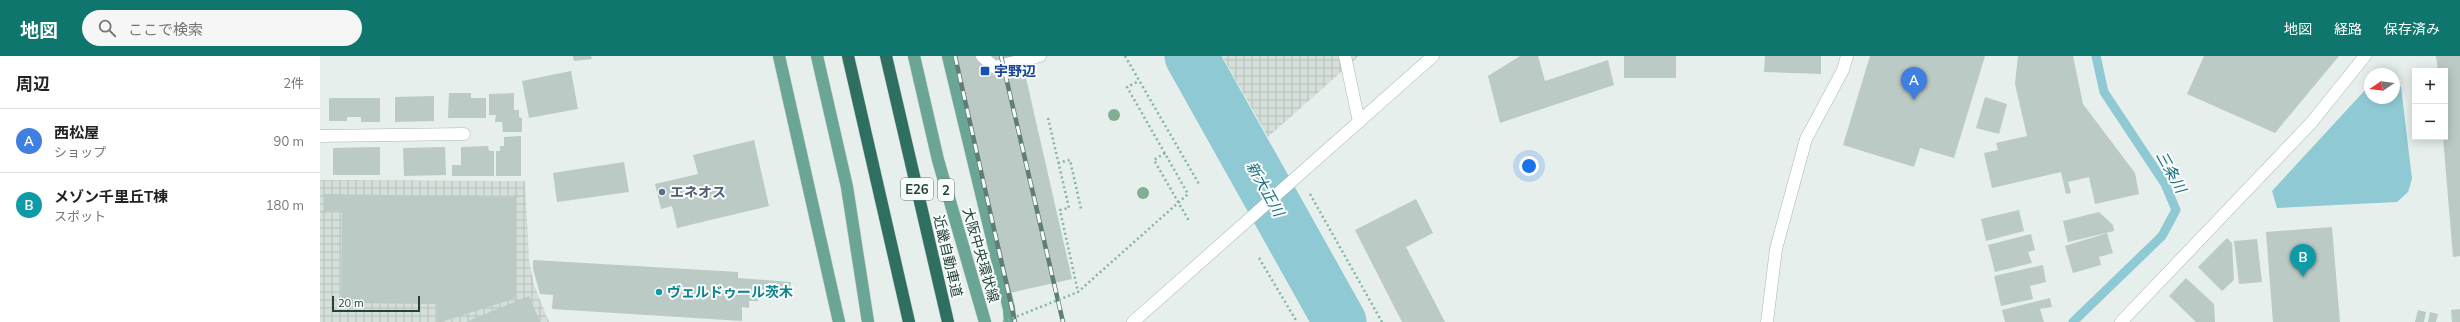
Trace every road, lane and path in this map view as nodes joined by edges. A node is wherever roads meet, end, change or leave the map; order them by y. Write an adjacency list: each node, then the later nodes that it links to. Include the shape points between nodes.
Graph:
1 (779, 56): 27 (main road)
2 (817, 56): 28 (main road, via 847,187)
3 (848, 56): 29 (highway, E26)
4 (886, 56): 30 (highway, 近畿自動車道 / E26)
5 (914, 56): 31 (main road, 大阪中央環状線 / 2, via 938,160)
6 (948, 56): 33 (main road)
7 (982, 56): 8 (street, via 994,67)
8 (1040, 56)
9 (1125, 56): 14 (path)
10 (1345, 56): 16 (street)
11 (1433, 56): 16 (street)
12 (1847, 56): 37 (street, via 1843,70 1806,138 1776,249)
13 (2365, 56): 38 (street, via 2311,123)
14 (1139, 81): 19 (path, bridge, via 1127,87); 22 (path)
15 (1048, 118): 20 (path)
16 (1358, 122): 21 (street)
17 (464, 134): 18 (street)
18 (320, 136)
19 (1165, 153): 24 (path, via 1154,160); 26 (path, bridge, via 1188,194)
20 (1058, 163): 23 (path, via 1070,160); 26 (path, via 1069,208 1058,210)
21 (1296, 177): 34 (street); 36 (path)
22 (1199, 184)
23 (1081, 209)
24 (1189, 221)
25 (1259, 258): 35 (path)
26 (1078, 292): 32 (path, bridge)
27 (839, 322)
28 (868, 322)
29 (909, 322)
30 (948, 322)
31 (985, 322)
32 (1003, 322)
33 (1010, 322)
34 (1133, 322)
35 (1296, 322)
36 (1382, 322)
37 (1767, 322)
38 (2120, 322)

